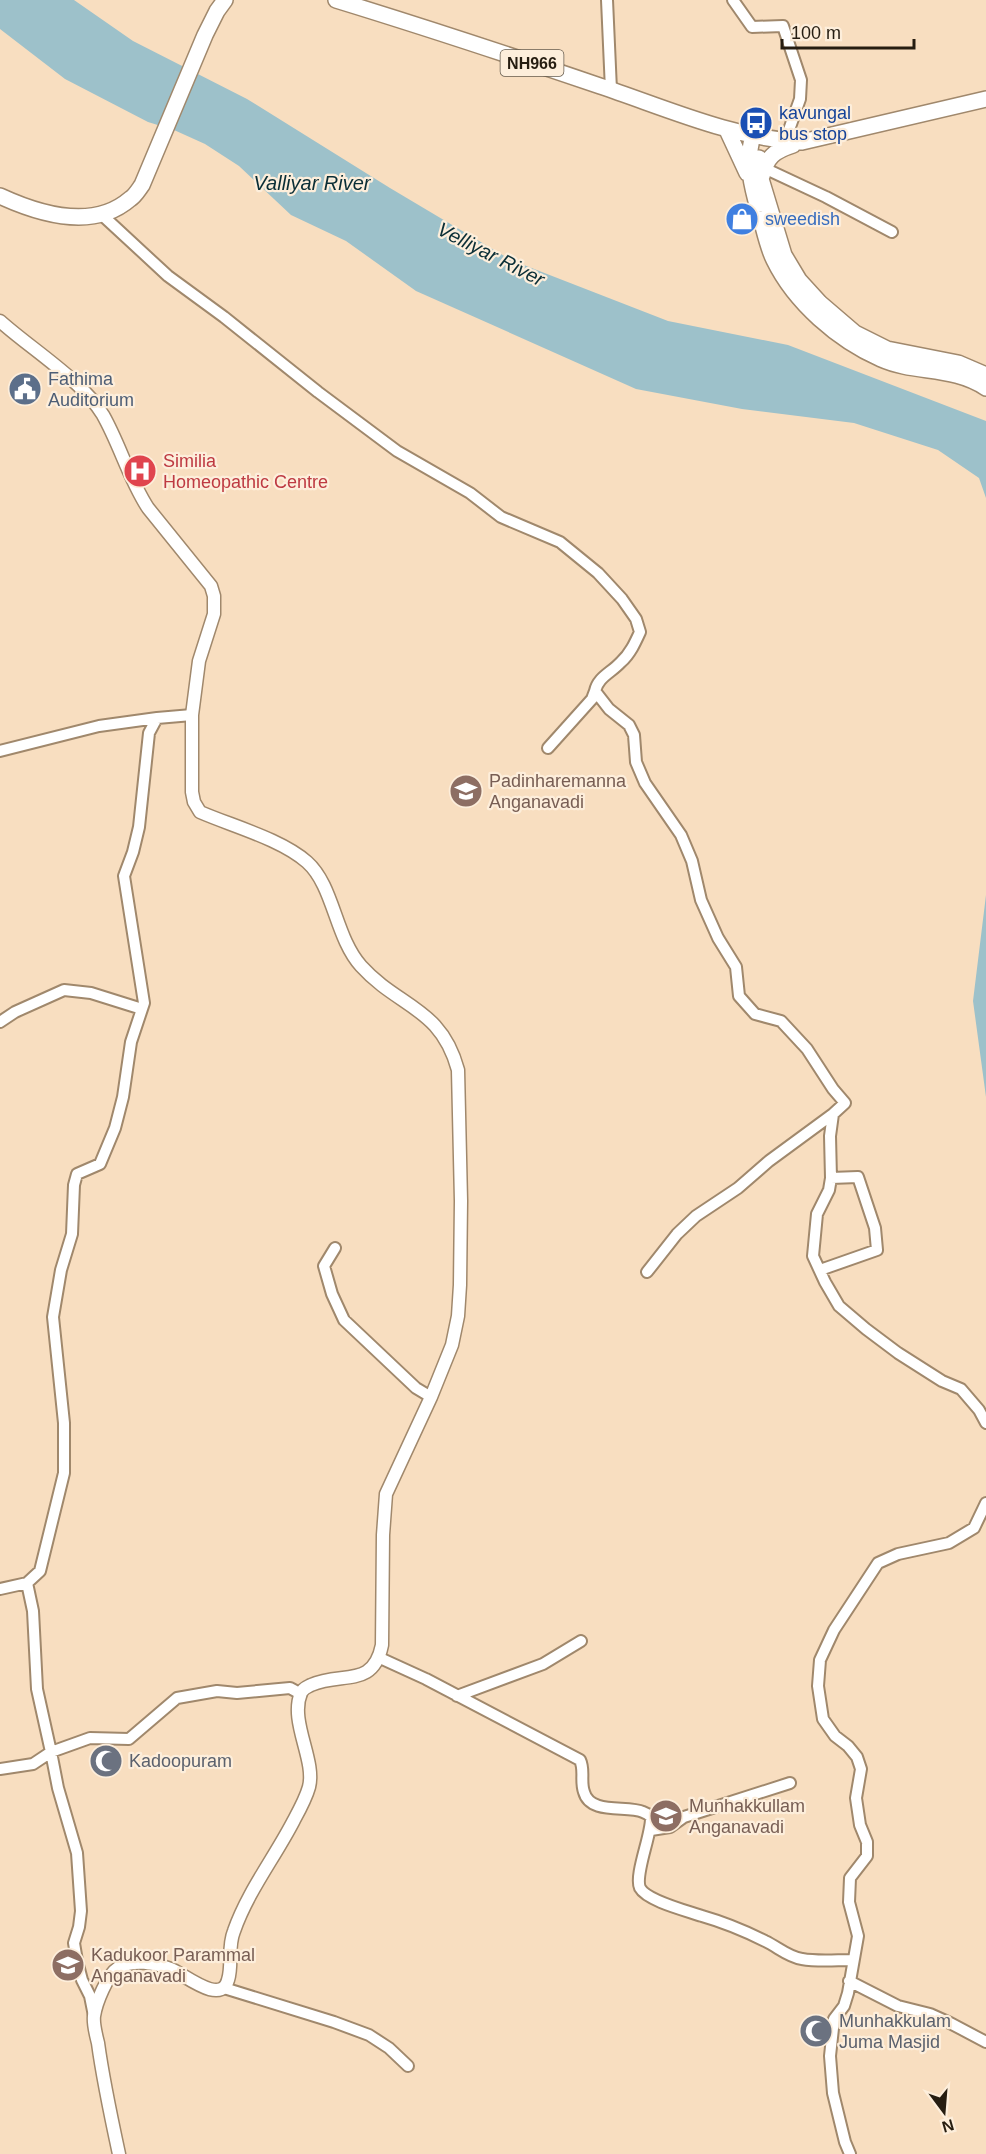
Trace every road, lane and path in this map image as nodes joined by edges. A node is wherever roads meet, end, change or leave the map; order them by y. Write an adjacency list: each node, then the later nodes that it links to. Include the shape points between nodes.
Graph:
1 (225, 0): 13 (highway, via 205,35 142,185 131,199)
2 (336, 0): 5 (highway, NH966)
3 (607, 0): 5 (street)
4 (733, 0): 9 (street, via 752,27 783,26 801,80 800,99)
5 (611, 90): 7 (highway, NH966)
6 (986, 99): 10 (highway)
7 (727, 129): 8 (highway); 11 (highway)
8 (758, 137): 9 (highway); 11 (highway)
9 (785, 141): 10 (highway)
10 (801, 142): 11 (highway, via 777,150)
11 (758, 176): 14 (street, via 826,197); 16 (highway, via 784,255 820,303 855,333 887,349 958,363); 17 (highway, via 774,260 812,311 848,342 883,360 955,373)
12 (0, 196): 13 (highway, via 44,213 68,217)
13 (101, 214): 18 (street, via 168,276 397,451 470,493 501,517 560,542 598,573 622,599 640,633 621,663 597,683)
14 (892, 232)
15 (0, 321): 19 (main road, via 93,402 139,494 210,586 214,614 199,662)
16 (986, 375)
17 (986, 388)
18 (595, 692): 21 (street); 25 (street, via 629,725 634,735 636,762 645,783 681,835 701,900 736,967 739,996 755,1014 781,1021 807,1049 845,1103)
19 (192, 716): 20 (street); 30 (main road, via 192,792 200,812 292,850 308,863 321,879 335,919 360,964 429,1018 452,1050 458,1070 460,1118 460,1285 452,1345)
20 (157, 718): 22 (street, via 99,726); 23 (street, via 149,733 134,852 124,876)
21 (548, 748)
22 (0, 751)
23 (142, 1009): 24 (street, via 91,993 64,990); 33 (street, via 131,1042 115,1128 100,1164 77,1174 74,1185 72,1234 53,1317 64,1423 64,1473 40,1571)
24 (0, 1022)
25 (833, 1114): 26 (street); 29 (street, via 696,1216)
26 (831, 1178): 28 (street, via 814,1233 813,1256); 28 (street, via 858,1177 875,1228 877,1250)
27 (335, 1248): 30 (street, via 324,1266 344,1320 416,1388)
28 (820, 1270): 31 (street, via 839,1306 898,1353 961,1389)
29 (647, 1272)
30 (431, 1397): 36 (main road, via 386,1494)
31 (986, 1423)
32 (986, 1503): 43 (street, via 974,1527 949,1544 898,1554 878,1563 834,1630 820,1660 818,1686 823,1719 857,1757 861,1769 856,1798 867,1856 850,1878 849,1902 858,1936)
33 (27, 1583): 34 (street); 39 (street, via 33,1611 37,1689)
34 (0, 1589)
35 (581, 1641): 38 (street, via 543,1664)
36 (380, 1658): 37 (main road, via 365,1674 325,1680 305,1687); 38 (street)
37 (301, 1694): 39 (street, via 290,1688 218,1691 177,1698 129,1739 90,1738); 45 (main road, via 300,1724 310,1770 309,1789 233,1931)
38 (457, 1696): 42 (street, via 580,1760 584,1794 590,1801 643,1811 651,1817)
39 (51, 1752): 40 (street, via 33,1764); 46 (street, via 77,1853 81,1911 74,1943)
40 (0, 1769)
41 (790, 1783): 42 (street, via 684,1816 670,1827)
42 (651, 1830): 43 (street, via 638,1881 643,1892 671,1907 762,1939 786,1954 802,1959)
43 (852, 1960): 44 (street)
44 (849, 1981): 47 (street); 50 (street, via 844,2006 834,2019 830,2056 833,2093)
45 (224, 1988): 46 (main road, via 209,1990 168,1968 129,1964 109,1977); 48 (street, via 369,2036)
46 (94, 2016): 49 (main road)
47 (986, 2042)
48 (408, 2066)
49 (119, 2154)
50 (850, 2154)

